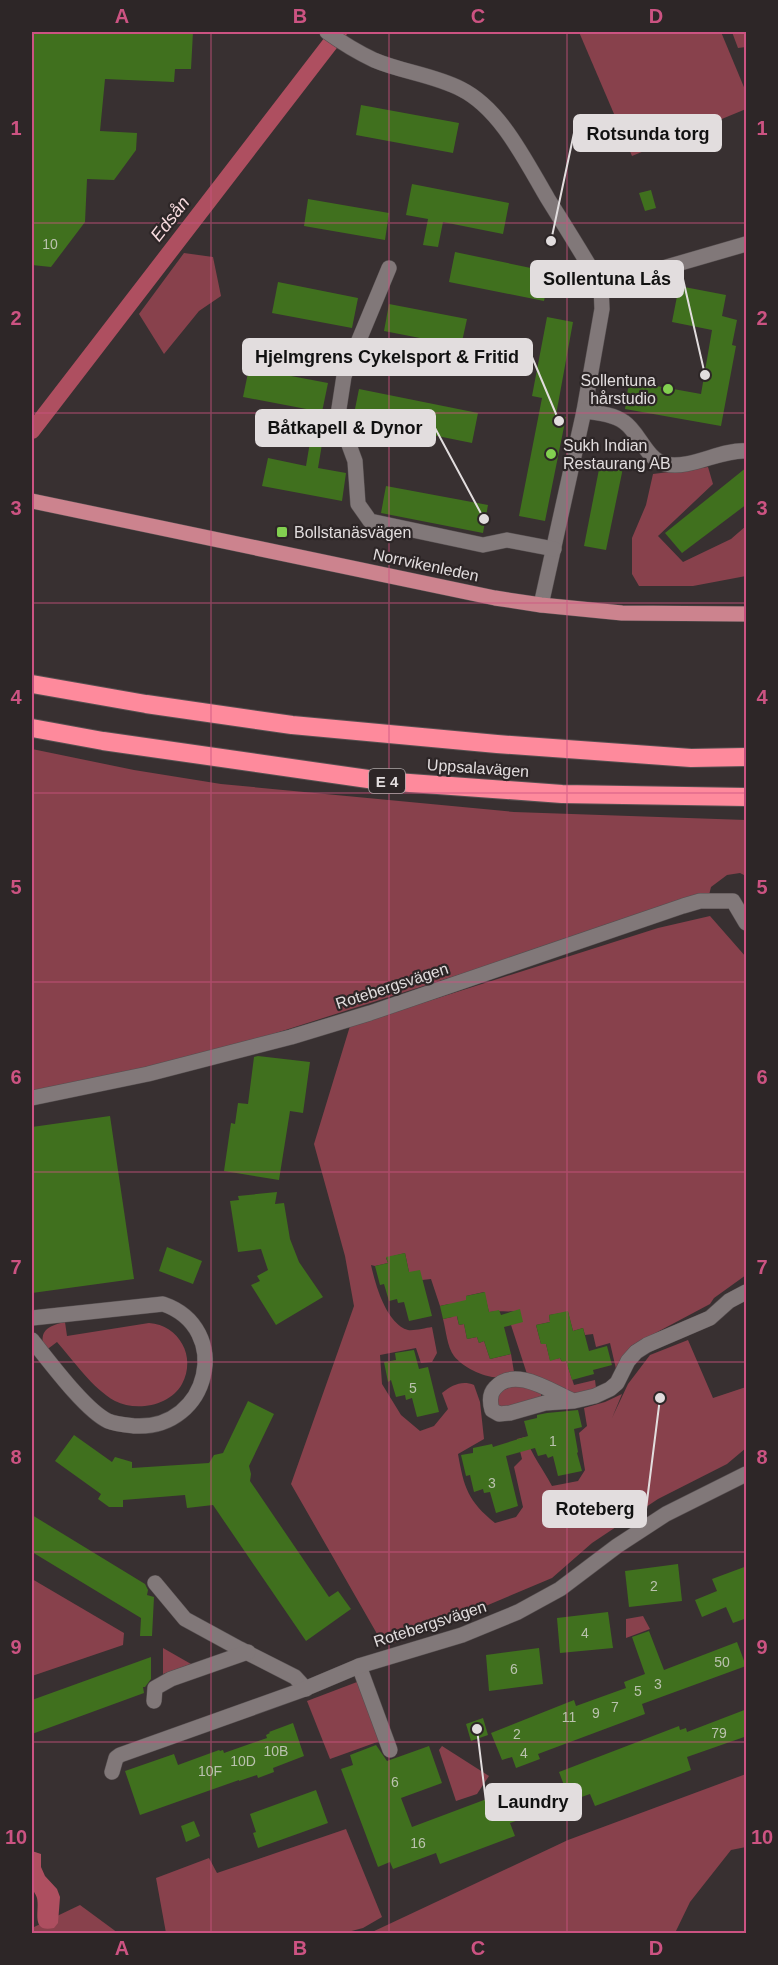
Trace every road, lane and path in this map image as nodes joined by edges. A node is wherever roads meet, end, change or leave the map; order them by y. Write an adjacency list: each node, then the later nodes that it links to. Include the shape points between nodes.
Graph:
1 (327, 32): 4 (street, via 375,60 459,88 483,103 522,155)
2 (747, 244): 4 (street)
3 (389, 268): 8 (street, via 344,376 338,415 355,461 358,504 370,521 483,545 507,540)
4 (601, 286): 5 (street, via 602,309)
5 (584, 411): 6 (street, via 624,421 663,464); 8 (street)
6 (747, 451)
7 (32, 501): 9 (main road, Norrvikenleden)
8 (554, 549): 9 (street)
9 (541, 605): 10 (main road, Norrvikenleden, via 622,614)
10 (747, 614)
11 (32, 684): 13 (highway, Uppsalavägen, via 303,726 691,758)
12 (32, 728): 14 (highway, Uppsalavägen / E 4, via 382,781 562,794)
13 (747, 757)
14 (747, 797)
15 (747, 923): 16 (street, Rotebergsvägen, via 733,901 700,901 291,1037 148,1074)
16 (32, 1098)
17 (747, 1292): 20 (street, via 710,1318 636,1352 610,1389)
18 (32, 1318): 19 (street, via 163,1304 189,1318 198,1331 203,1347 202,1378 188,1408 175,1418 157,1425 108,1421 94,1412)
19 (32, 1340)
20 (574, 1401): 20 (street, via 545,1403 500,1414 492,1410 490,1398 499,1384 520,1379)
21 (747, 1474): 24 (street, Rotebergsvägen, via 666,1514 560,1589 518,1612 462,1635)
22 (155, 1583): 23 (street, via 185,1619)
23 (248, 1652): 25 (street, via 295,1677); 26 (street, via 171,1679 155,1688)
24 (359, 1666): 25 (street, Rotebergsvägen); 27 (street)
25 (306, 1689): 28 (street, Rotebergsvägen, via 120,1755)
26 (154, 1701)
27 (390, 1750)
28 (112, 1772)

